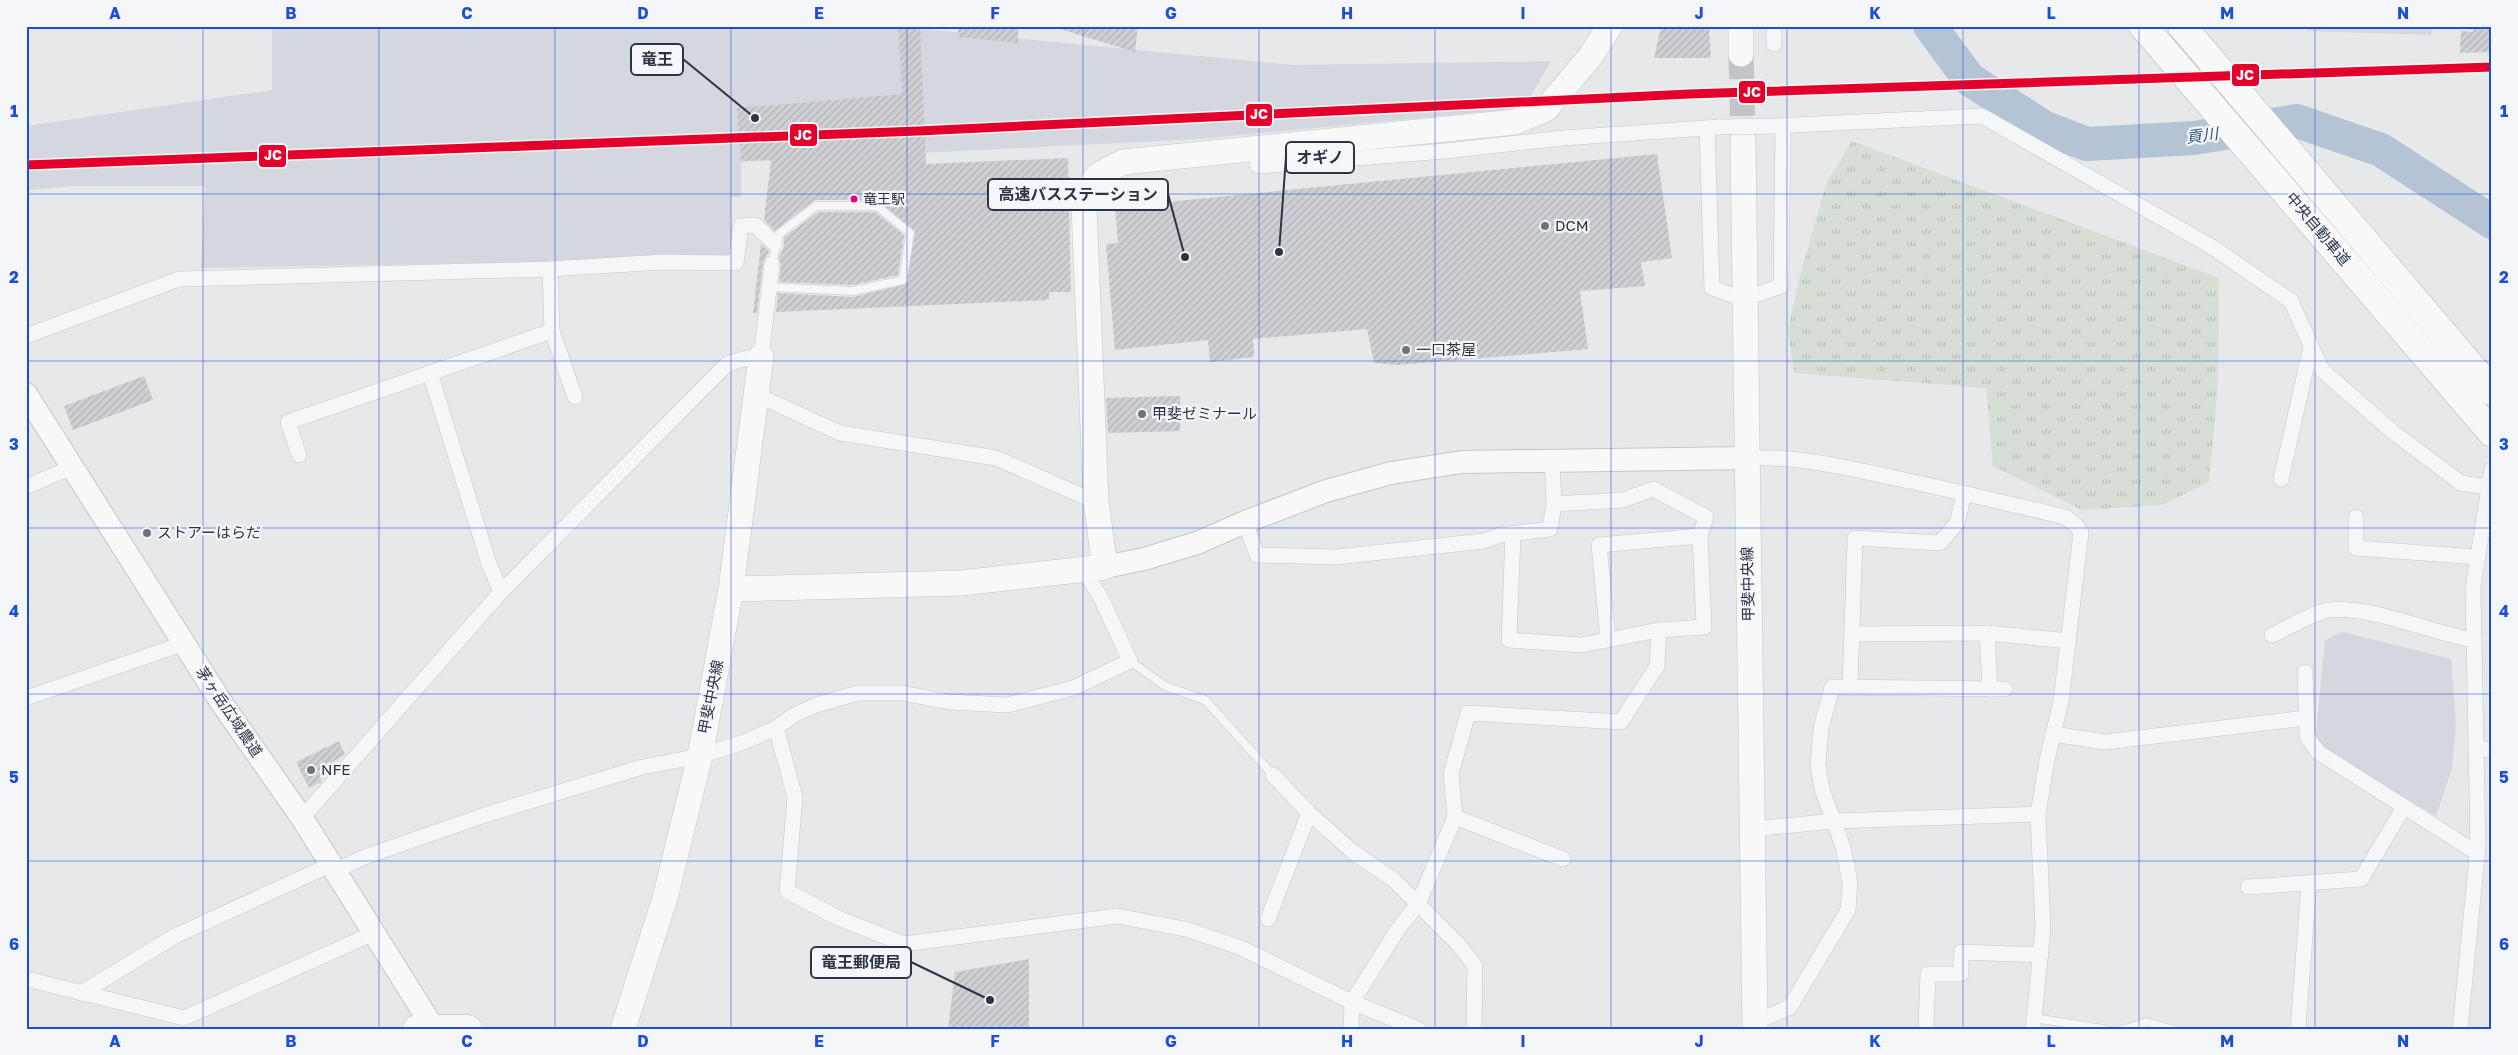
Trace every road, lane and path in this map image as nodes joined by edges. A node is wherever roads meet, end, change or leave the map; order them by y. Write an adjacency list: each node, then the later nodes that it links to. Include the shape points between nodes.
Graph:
1 (1610, 26): 11 (main road, via 1590,57 1546,109 1515,122)
2 (1741, 26): 7 (main road)
3 (1774, 26): 6 (street)
4 (2182, 27): 22 (highway, 中央自動車道)
5 (2146, 29): 26 (highway, 中央自動車道)
6 (1774, 44)
7 (1741, 54)
8 (1778, 125): 9 (street, bridge); 16 (street, via 1781,286); 19 (street, via 1982,116 2212,247 2291,302)
9 (1713, 127): 11 (street, via 1258,166); 16 (street, via 1712,288)
10 (1743, 140): 16 (main road, 甲斐中央線)
11 (1256, 149): 36 (main road, via 1123,162 1097,176 1088,186 1084,206)
12 (775, 244): 13 (lane); 14 (street, via 755,225 740,226 736,263 662,262); 15 (lane, via 779,234 816,206 877,206 910,232 903,280 853,291)
13 (772, 264): 15 (street)
14 (550, 269): 17 (street); 18 (street, via 179,279)
15 (770, 287): 20 (street)
16 (1744, 299): 28 (main road, 甲斐中央線)
17 (552, 331): 21 (street); 25 (street)
18 (26, 336)
19 (2311, 346): 32 (street); 34 (street, via 2322,370 2393,432 2461,483)
20 (761, 357): 24 (main road, 甲斐中央線); 45 (street, via 727,364)
21 (430, 373): 27 (street, via 288,422); 45 (street, via 489,564)
22 (2492, 391)
23 (26, 394): 30 (street, 茅ヶ岳広域農道)
24 (755, 394): 36 (street, via 840,433 996,458); 44 (main road, 甲斐中央線)
25 (575, 397)
26 (2485, 424)
27 (298, 455)
28 (1746, 458): 29 (street); 35 (street, via 1783,457 1824,462); 73 (main road, 甲斐中央線)
29 (1552, 460): 37 (street); 39 (street, via 1462,462 1391,473 1326,491)
30 (74, 466): 33 (street); 53 (street, 茅ヶ岳広域農道)
31 (2492, 469): 34 (street)
32 (2281, 478)
33 (26, 487)
34 (2488, 487): 42 (street, via 2480,542)
35 (1964, 494): 48 (street, via 1957,523 1940,543 1855,538); 52 (street, via 2065,517 2077,526 2081,533)
36 (1096, 502): 43 (main road)
37 (1554, 504): 40 (street, via 1550,529); 41 (street, via 1623,500 1653,489 1706,517)
38 (2356, 517): 42 (street, via 2356,548)
39 (1245, 522): 40 (street, via 1257,555 1336,558 1484,541); 43 (street, via 1197,543 1144,559)
40 (1513, 534): 50 (street, via 1509,640 1581,645)
41 (1700, 536): 46 (street, via 1704,627); 50 (street, via 1599,545)
42 (2485, 556): 51 (street, via 2473,587)
43 (1094, 569): 44 (main road, via 961,583); 54 (street, via 1100,596)
44 (731, 589): 65 (main road, 甲斐中央線)
45 (501, 592): 71 (street)
46 (1659, 630): 50 (street); 70 (street, via 1657,666 1621,722 1468,712 1451,774)
47 (1987, 633): 48 (street); 52 (street); 57 (street)
48 (1852, 634): 56 (street)
49 (2272, 635): 51 (street, via 2327,610 2368,613)
50 (1608, 640)
51 (2474, 640): 63 (street)
52 (2069, 641): 62 (street)
53 (185, 643): 59 (street); 71 (street, 茅ヶ岳広域農道, via 222,705)
54 (1130, 661): 61 (street, via 1073,688 1007,705 949,702 902,693 858,693 816,705); 66 (lane, via 1165,686 1205,700)
55 (2306, 672): 60 (street)
56 (1850, 688): 57 (street); 72 (street, via 1832,687 1821,728 1818,765 1822,789)
57 (1990, 689): 58 (street)
58 (2006, 689)
59 (26, 698)
60 (2306, 718): 62 (street, via 2105,742); 67 (street, via 2307,737 2318,752)
61 (776, 728): 65 (street); 85 (street, via 795,798 787,891 838,918 904,944 1117,916 1185,929 1239,947)
62 (2054, 734): 69 (street)
63 (2476, 746): 64 (street); 74 (street)
64 (2492, 751)
65 (700, 756): 76 (street, via 642,767 488,814); 92 (main road, 甲斐中央線, via 665,898)
66 (1273, 775): 68 (street)
67 (2404, 807): 74 (street); 77 (street, via 2361,879)
68 (1309, 813): 79 (street, via 1353,852 1394,880); 80 (street)
69 (2038, 814): 72 (street); 82 (street, via 2043,928)
70 (1455, 817): 75 (street); 79 (street)
71 (302, 818): 76 (street, 茅ヶ岳広域農道)
72 (1835, 821): 73 (street); 88 (street, via 1844,847 1850,882 1848,910 1790,1007)
73 (1752, 829): 88 (main road, 甲斐中央線)
74 (2478, 853): 100 (street)
75 (1563, 858)
76 (332, 868): 81 (street, 茅ヶ岳広域農道); 84 (street, via 175,936)
77 (2309, 883): 78 (street); 99 (street)
78 (2248, 888)
79 (1418, 904): 85 (street, via 1398,929); 95 (street, via 1460,945 1475,966)
80 (1268, 919)
81 (374, 933): 87 (street); 90 (street, 茅ヶ岳広域農道)
82 (2041, 955): 86 (street); 89 (street, via 1960,952 1960,974 1928,974)
83 (26, 979): 84 (street)
84 (81, 992): 87 (street)
85 (1352, 1002): 93 (street); 94 (street)
86 (2034, 1023): 96 (lane)
87 (186, 1024)
88 (1755, 1026)
89 (1926, 1026)
90 (429, 1028): 91 (highway)
91 (468, 1029)
92 (623, 1029)
93 (1351, 1029)
94 (1418, 1029)
95 (1474, 1029)
96 (2103, 1029)
97 (2125, 1029): 98 (lane, via 2147,1022)
98 (2172, 1029)
99 (2298, 1029)
100 (2460, 1029)

